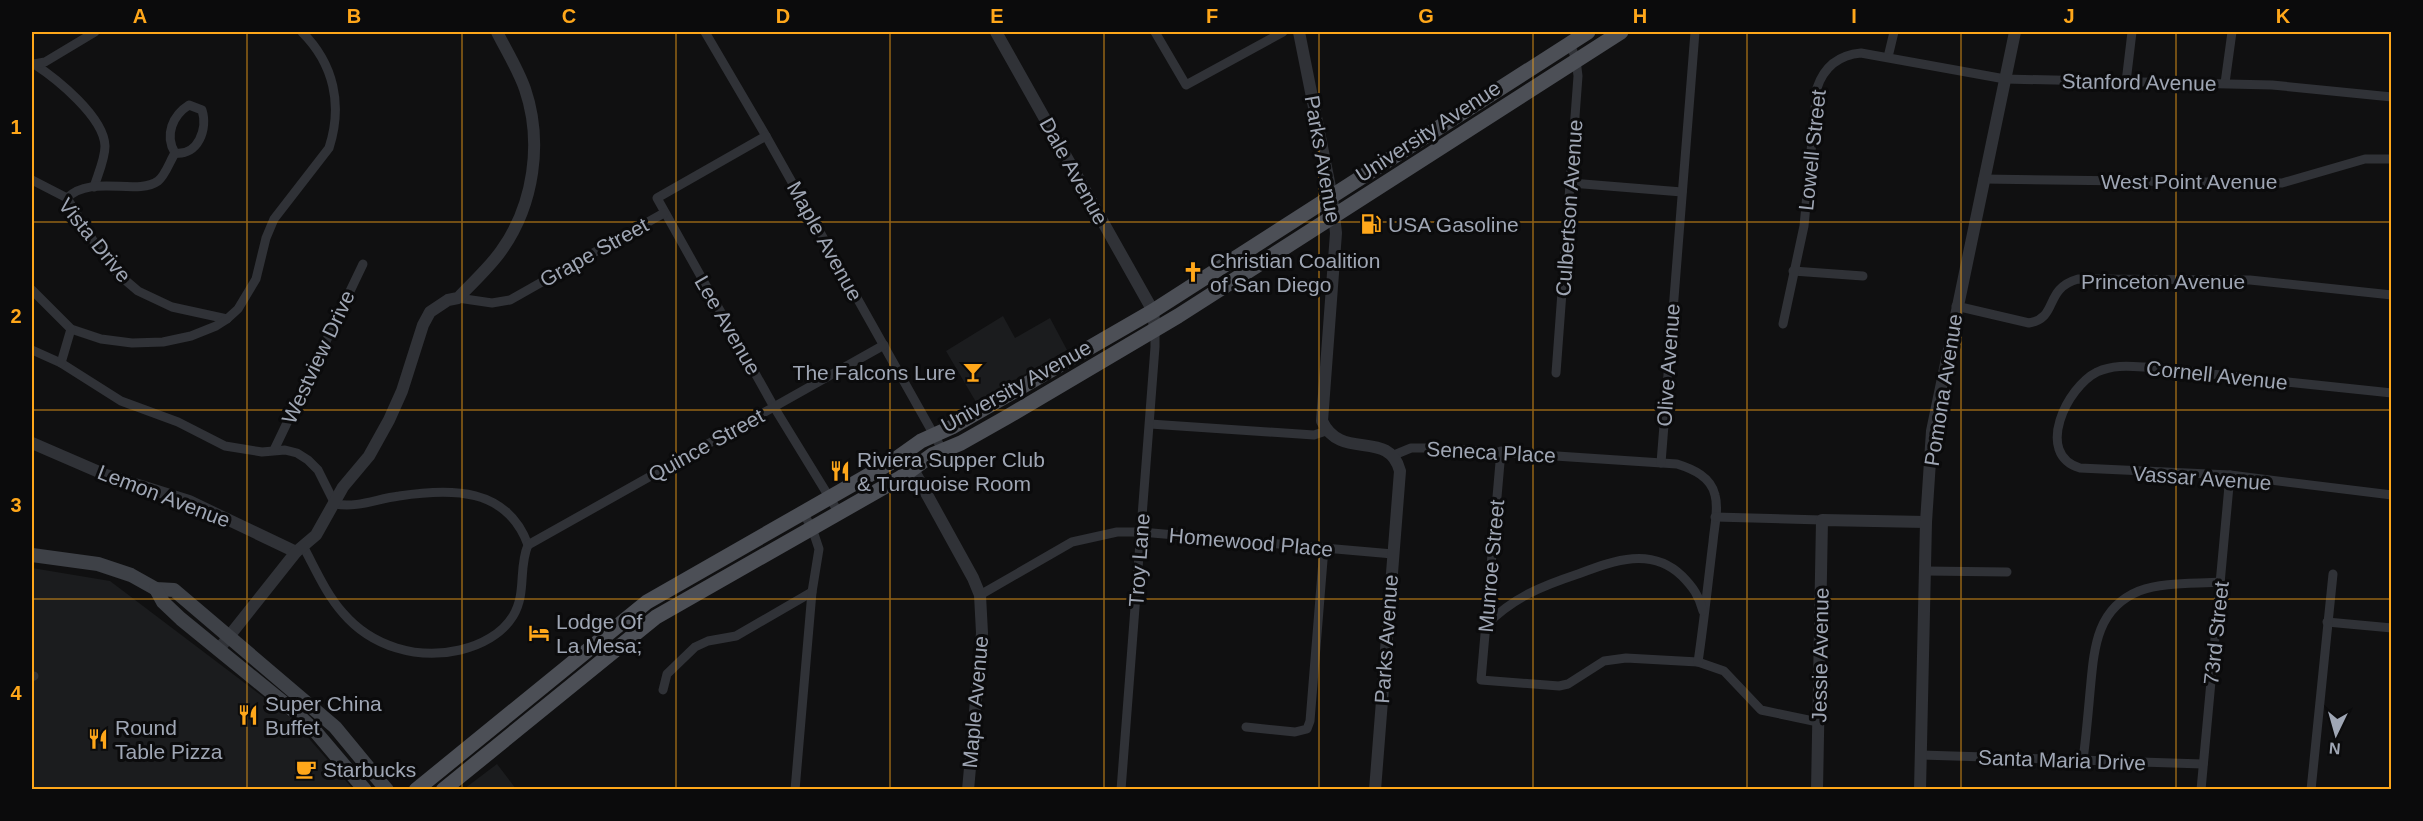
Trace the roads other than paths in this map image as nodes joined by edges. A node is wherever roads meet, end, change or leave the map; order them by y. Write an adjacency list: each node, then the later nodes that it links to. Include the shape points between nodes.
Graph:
1 (94, 32): 19 (street, via 45,62)
2 (302, 32): 44 (street, via 322,58 332,80 336,102 332,137 329,148 274,219 256,279 238,309)
3 (497, 32): 41 (street, via 525,88 533,119 533,173 524,205 501,251)
4 (705, 32): 24 (street, Maple Avenue)
5 (996, 32): 43 (street, Dale Avenue)
6 (1155, 32): 7 (street, via 1186,85)
7 (1283, 32)
8 (1299, 32): 32 (street, Parks Avenue)
9 (1588, 32): 16 (main road, University Avenue)
10 (1621, 32): 18 (main road, University Avenue)
11 (1695, 32): 31 (street, Olive Avenue)
12 (1894, 32): 17 (street)
13 (2014, 32): 20 (street, Pomona Avenue)
14 (2132, 32): 21 (street)
15 (2232, 32): 22 (street)
16 (1570, 44): 18 (street, Culbertson Avenue); 32 (main road, University Avenue)
17 (1888, 57): 20 (street, Stanford Avenue); 37 (street, Lowell Street, via 1849,54 1832,64 1819,81 1804,226)
18 (1576, 60): 29 (street, Culbertson Avenue); 35 (main road, University Avenue)
19 (33, 63): 30 (street, via 85,108 103,135 105,149)
20 (2005, 79): 21 (street, Stanford Avenue); 27 (street, Pomona Avenue)
21 (2126, 82): 22 (street, Stanford Avenue)
22 (2225, 83): 23 (street, Stanford Avenue)
23 (2391, 97)
24 (766, 135): 34 (street, Grape Street, via 657,198); 48 (street, Maple Avenue)
25 (175, 153): 25 (street, via 188,151 201,137 204,115 195,105 184,108 173,122 170,135); 30 (street, via 160,180 149,186)
26 (2391, 159): 27 (street, West Point Avenue, via 2365,159 2282,183)
27 (1983, 179): 42 (street, Pomona Avenue)
28 (32, 180): 33 (street, Vista Drive)
29 (1571, 183): 31 (street); 51 (street, Culbertson Avenue)
30 (94, 187): 33 (street, via 74,191)
31 (1682, 192): 64 (street, Olive Avenue)
32 (1332, 197): 35 (street, Parks Avenue); 43 (main road, University Avenue)
33 (67, 198): 44 (street, Vista Drive, via 118,274 138,291 172,307)
34 (664, 213): 41 (street, Grape Street, via 510,300 492,303); 53 (street, Lee Avenue)
35 (1334, 218): 47 (main road, University Avenue); 56 (street, Parks Avenue, via 1335,260 1322,421)
36 (363, 264): 59 (street, Westview Drive)
37 (1793, 271): 38 (street); 45 (street, Lowell Street)
38 (1863, 276)
39 (32, 290): 46 (street)
40 (2391, 295): 42 (street, Princeton Avenue, via 2250,280 2078,279 2056,291 2047,313 2034,322)
41 (458, 298): 69 (street, via 430,312 389,420)
42 (1956, 306): 74 (street, Pomona Avenue, via 1932,431)
43 (1153, 311): 47 (street); 57 (main road, University Avenue)
44 (227, 319): 46 (street, via 191,336 147,343 116,342)
45 (1783, 324)
46 (71, 329): 50 (street)
47 (1155, 331): 55 (street, Troy Lane); 60 (main road, University Avenue)
48 (884, 345): 53 (street, Quince Street); 57 (street, Maple Avenue)
49 (32, 350): 50 (street)
50 (62, 363): 59 (street, via 121,401 178,422 225,446)
51 (1556, 374)
52 (2391, 393): 54 (street, Cornell Avenue, via 2124,366 2090,376 2073,393)
53 (774, 407): 68 (street, Lee Avenue); 77 (street, Quince Street)
54 (2062, 413): 66 (street, Vassar Avenue, via 2058,448 2064,460 2075,467)
55 (1150, 424): 56 (street, via 1314,435); 76 (street, Troy Lane)
56 (1326, 431): 63 (street, via 1349,444 1383,447)
57 (934, 434): 60 (street, Maple Avenue); 62 (main road, University Avenue)
58 (32, 443): 79 (street, Lemon Avenue, via 106,475 189,501)
59 (274, 450): 69 (street, via 291,451 308,460 318,470)
60 (943, 451): 65 (main road, University Avenue)
61 (1501, 451): 63 (street, Seneca Place, via 1411,448); 64 (street, Seneca Place); 91 (street, Munroe Street)
62 (904, 453): 65 (street, Maple Avenue); 68 (main road, University Avenue)
63 (1394, 455): 80 (street, Parks Avenue, via 1400,471)
64 (1661, 463): 72 (street, via 1694,469 1707,480 1715,495)
65 (913, 468): 71 (main road, University Avenue); 88 (street, Maple Avenue)
66 (2230, 476): 67 (street, Vassar Avenue); 85 (street, 73rd Street)
67 (2391, 495)
68 (830, 498): 70 (main road, University Avenue); 71 (street, Lee Avenue)
69 (335, 504): 77 (street, via 350,507 425,493 469,494 494,502 508,512 520,526); 79 (street, via 316,535)
70 (804, 513): 75 (street); 104 (main road, University Avenue, via 647,602)
71 (839, 513): 75 (main road, University Avenue)
72 (1715, 517): 73 (street); 89 (street)
73 (1822, 520): 74 (street); 97 (street, Jessie Avenue)
74 (1926, 522): 82 (street, Pomona Avenue)
75 (813, 528): 87 (street, via 819,549); 105 (main road, University Avenue, via 656,617)
76 (1141, 532): 78 (street, Homewood Place); 88 (street, Homewood Place, via 1117,532 1072,542); 108 (street, Troy Lane)
77 (528, 545): 79 (street, via 523,557 521,599 504,627 465,649 428,654 393,647 357,626 336,604)
78 (1324, 548): 80 (street, Homewood Place); 98 (street, via 1310,721 1306,729 1295,732)
79 (300, 549): 93 (street)
80 (1393, 554): 109 (street, Parks Avenue)
81 (32, 555): 86 (main road, via 98,564)
82 (1925, 571): 83 (street); 99 (street, Pomona Avenue)
83 (2007, 572)
84 (2333, 574): 90 (street)
85 (2221, 582): 100 (street, via 2140,591 2121,601 2108,616 2095,645); 101 (street, 73rd Street)
86 (156, 589): 93 (main road, via 174,590); 94 (main road, via 163,602)
87 (812, 592): 96 (street, via 736,636 695,647 667,674); 106 (street)
88 (980, 595): 107 (street, Maple Avenue, via 982,633)
89 (1705, 616): 91 (street, via 1694,588 1678,572 1662,562 1641,558 1611,562 1529,592); 95 (street)
90 (2327, 622): 92 (street); 113 (street)
91 (1486, 625): 95 (street, Munroe Street, via 1481,680 1559,686 1604,661 1626,658)
92 (2391, 628)
93 (230, 636): 94 (street); 103 (main road, via 335,728)
94 (219, 649): 102 (main road, via 320,735)
95 (1698, 662): 97 (street, via 1724,671 1761,710)
96 (663, 690)
97 (1818, 722): 110 (street, Jessie Avenue)
98 (1246, 727)
99 (1921, 755): 100 (street, Santa Maria Drive); 111 (street, Pomona Avenue)
100 (2084, 760): 101 (street, Santa Maria Drive)
101 (2203, 764): 112 (street, 73rd Street)
102 (365, 789)
103 (387, 789)
104 (416, 789)
105 (443, 789)
106 (795, 789)
107 (968, 789)
108 (1121, 789)
109 (1375, 789)
110 (1817, 789)
111 (1920, 789)
112 (2201, 789)
113 (2311, 789)

